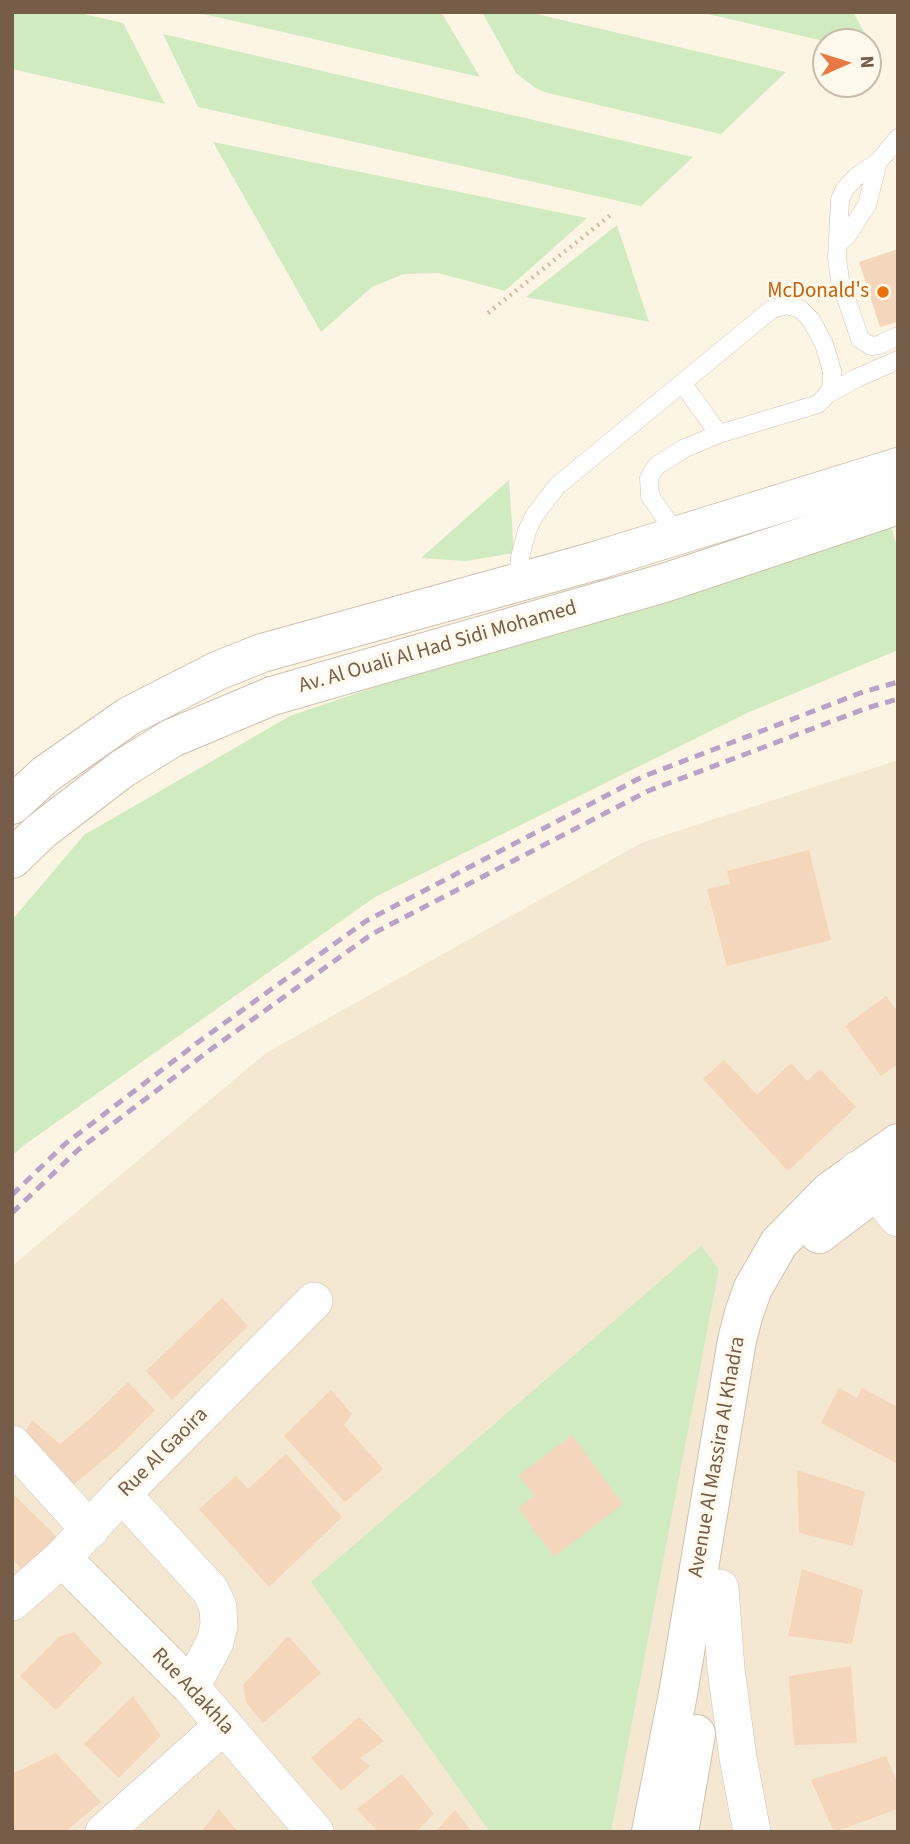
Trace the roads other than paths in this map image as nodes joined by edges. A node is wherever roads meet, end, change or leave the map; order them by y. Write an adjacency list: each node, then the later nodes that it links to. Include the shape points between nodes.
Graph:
1 (898, 138): 2 (lane)
2 (878, 162): 3 (lane, via 867,205); 3 (lane, via 845,189 840,200)
3 (838, 243): 4 (lane, via 840,280 860,339 871,346)
4 (898, 336)
5 (898, 360): 7 (lane)
6 (682, 383): 7 (lane, via 772,309 787,305 811,320 824,344 832,371); 8 (lane); 12 (lane, via 557,486 527,531)
7 (828, 394): 8 (lane, via 818,404)
8 (719, 434): 11 (lane, via 685,447 656,466 649,478 650,496)
9 (898, 467): 11 (street, Av. Al Ouali Al Had Sidi Mohamed)
10 (898, 505): 14 (street, Av. Al Ouali Al Had Sidi Mohamed, via 663,583 272,696 172,738 132,763 66,811)
11 (678, 536): 12 (street, Av. Al Ouali Al Had Sidi Mohamed)
12 (518, 582): 13 (street, Av. Al Ouali Al Had Sidi Mohamed, via 262,653 217,671 86,744)
13 (12, 805)
14 (12, 859)
15 (898, 1143): 16 (street, Avenue Al Massira Al Khadra)
16 (882, 1188): 22 (street, Avenue Al Massira Al Khadra, via 808,1245 791,1266 767,1313); 28 (street, Avenue Al Massira Al Khadra, via 812,1208 779,1243 744,1313)
17 (314, 1301): 19 (street, Rue Al Gaoira)
18 (12, 1444): 20 (street)
19 (122, 1494): 20 (street, Rue Al Gaoira); 24 (street, via 210,1590 218,1607 215,1642)
20 (90, 1530): 21 (street, Rue Al Gaoira)
21 (62, 1558): 23 (street, Rue Al Gaoira); 24 (street, Rue Adakhla)
22 (720, 1588): 29 (street, Avenue Al Massira Al Khadra); 32 (street, via 729,1694)
23 (12, 1602)
24 (191, 1687): 25 (street, Rue Adakhla)
25 (224, 1725): 26 (street); 27 (street, Rue Adakhla)
26 (104, 1832)
27 (315, 1832)
28 (651, 1832)
29 (679, 1832)
30 (721, 1832): 31 (street)
31 (740, 1832)
32 (752, 1832)

